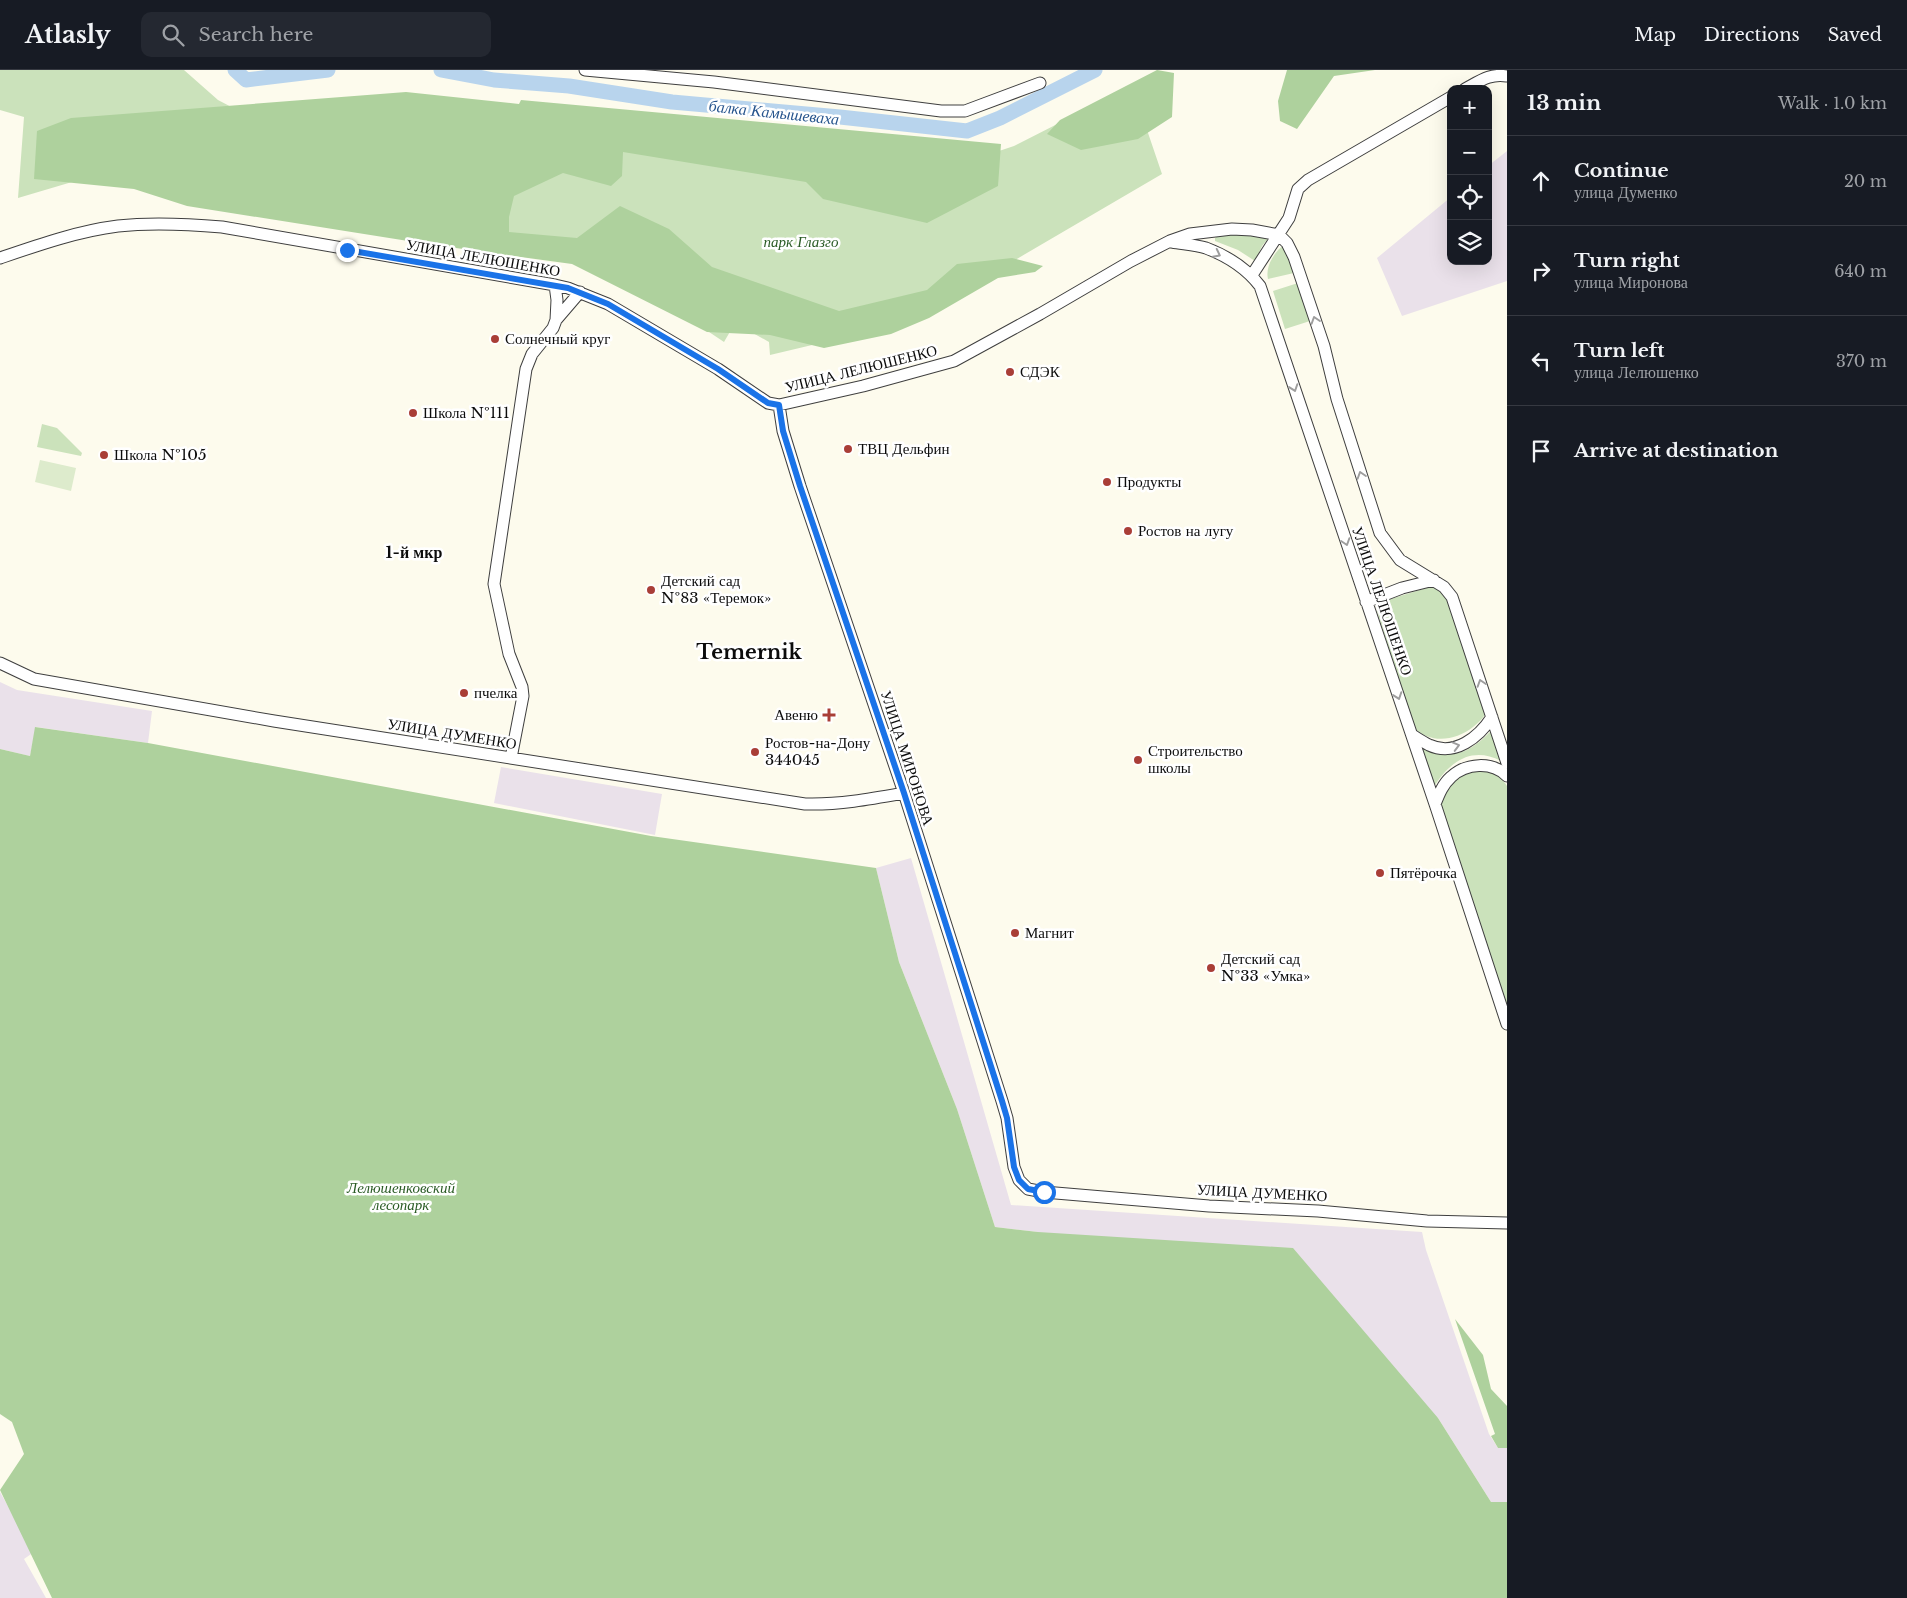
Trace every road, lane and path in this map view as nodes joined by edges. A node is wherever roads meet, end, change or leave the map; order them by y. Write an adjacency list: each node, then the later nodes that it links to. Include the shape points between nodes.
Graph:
1 (585, 70): 2 (street)
2 (715, 76): 4 (street, via 941,111 964,111)
3 (1507, 76): 5 (street, via 1487,76)
4 (1040, 83)
5 (1472, 85)
6 (1447, 99): 7 (street, via 1308,180 1298,189 1289,218)
7 (1279, 235): 8 (street, УЛИЦА ЛЕЛЮШЕНКО, via 1232,229 1190,234); 10 (street); 15 (street, УЛИЦА ЛЕЛЮШЕНКО, one-way to 7, via 1400,560 1380,533 1294,257)
8 (1170, 241): 10 (street, УЛИЦА ЛЕЛЮШЕНКО, one-way to 10, via 1206,248); 14 (street, УЛИЦА ЛЕЛЮШЕНКО, via 954,361)
9 (0, 258): 11 (street, УЛИЦА ЛЕЛЮШЕНКО, via 81,233 119,226 198,225)
10 (1252, 275): 16 (street, УЛИЦА ЛЕЛЮШЕНКО, one-way to 16, via 1260,286)
11 (555, 285): 12 (street, УЛИЦА ЛЕЛЮШЕНКО); 13 (street)
12 (580, 292): 13 (street); 14 (street, УЛИЦА ЛЕЛЮШЕНКО, via 608,304 684,348 768,403)
13 (556, 320): 20 (street, via 532,354 526,369 494,584 509,654 523,696)
14 (779, 405): 23 (street, УЛИЦА МИРОНОВА, via 783,431 800,486)
15 (1434, 580): 16 (street); 18 (street, УЛИЦА ЛЕЛЮШЕНКО, one-way to 15, via 1452,597)
16 (1366, 602): 19 (street, УЛИЦА ЛЕЛЮШЕНКО, one-way to 19)
17 (0, 663): 20 (street, УЛИЦА ДУМЕНКО, via 34,679)
18 (1492, 717): 19 (street, one-way to 18, via 1430,746 1448,748 1462,745 1479,734); 21 (street, УЛИЦА ЛЕЛЮШЕНКО)
19 (1412, 735): 24 (street, УЛИЦА ЛЕЛЮШЕНКО)
20 (511, 758): 23 (street, УЛИЦА ДУМЕНКО, via 805,804 860,801)
21 (1507, 763)
22 (1507, 776): 24 (street, via 1486,766 1476,765 1461,770 1442,788)
23 (904, 793): 26 (street, УЛИЦА МИРОНОВА, via 1007,1118)
24 (1435, 804): 25 (street, УЛИЦА ЛЕЛЮШЕНКО)
25 (1507, 1024)
26 (1019, 1180): 27 (street, УЛИЦА ДУМЕНКО, via 1028,1189 1054,1193 1427,1221)
27 (1507, 1223)

